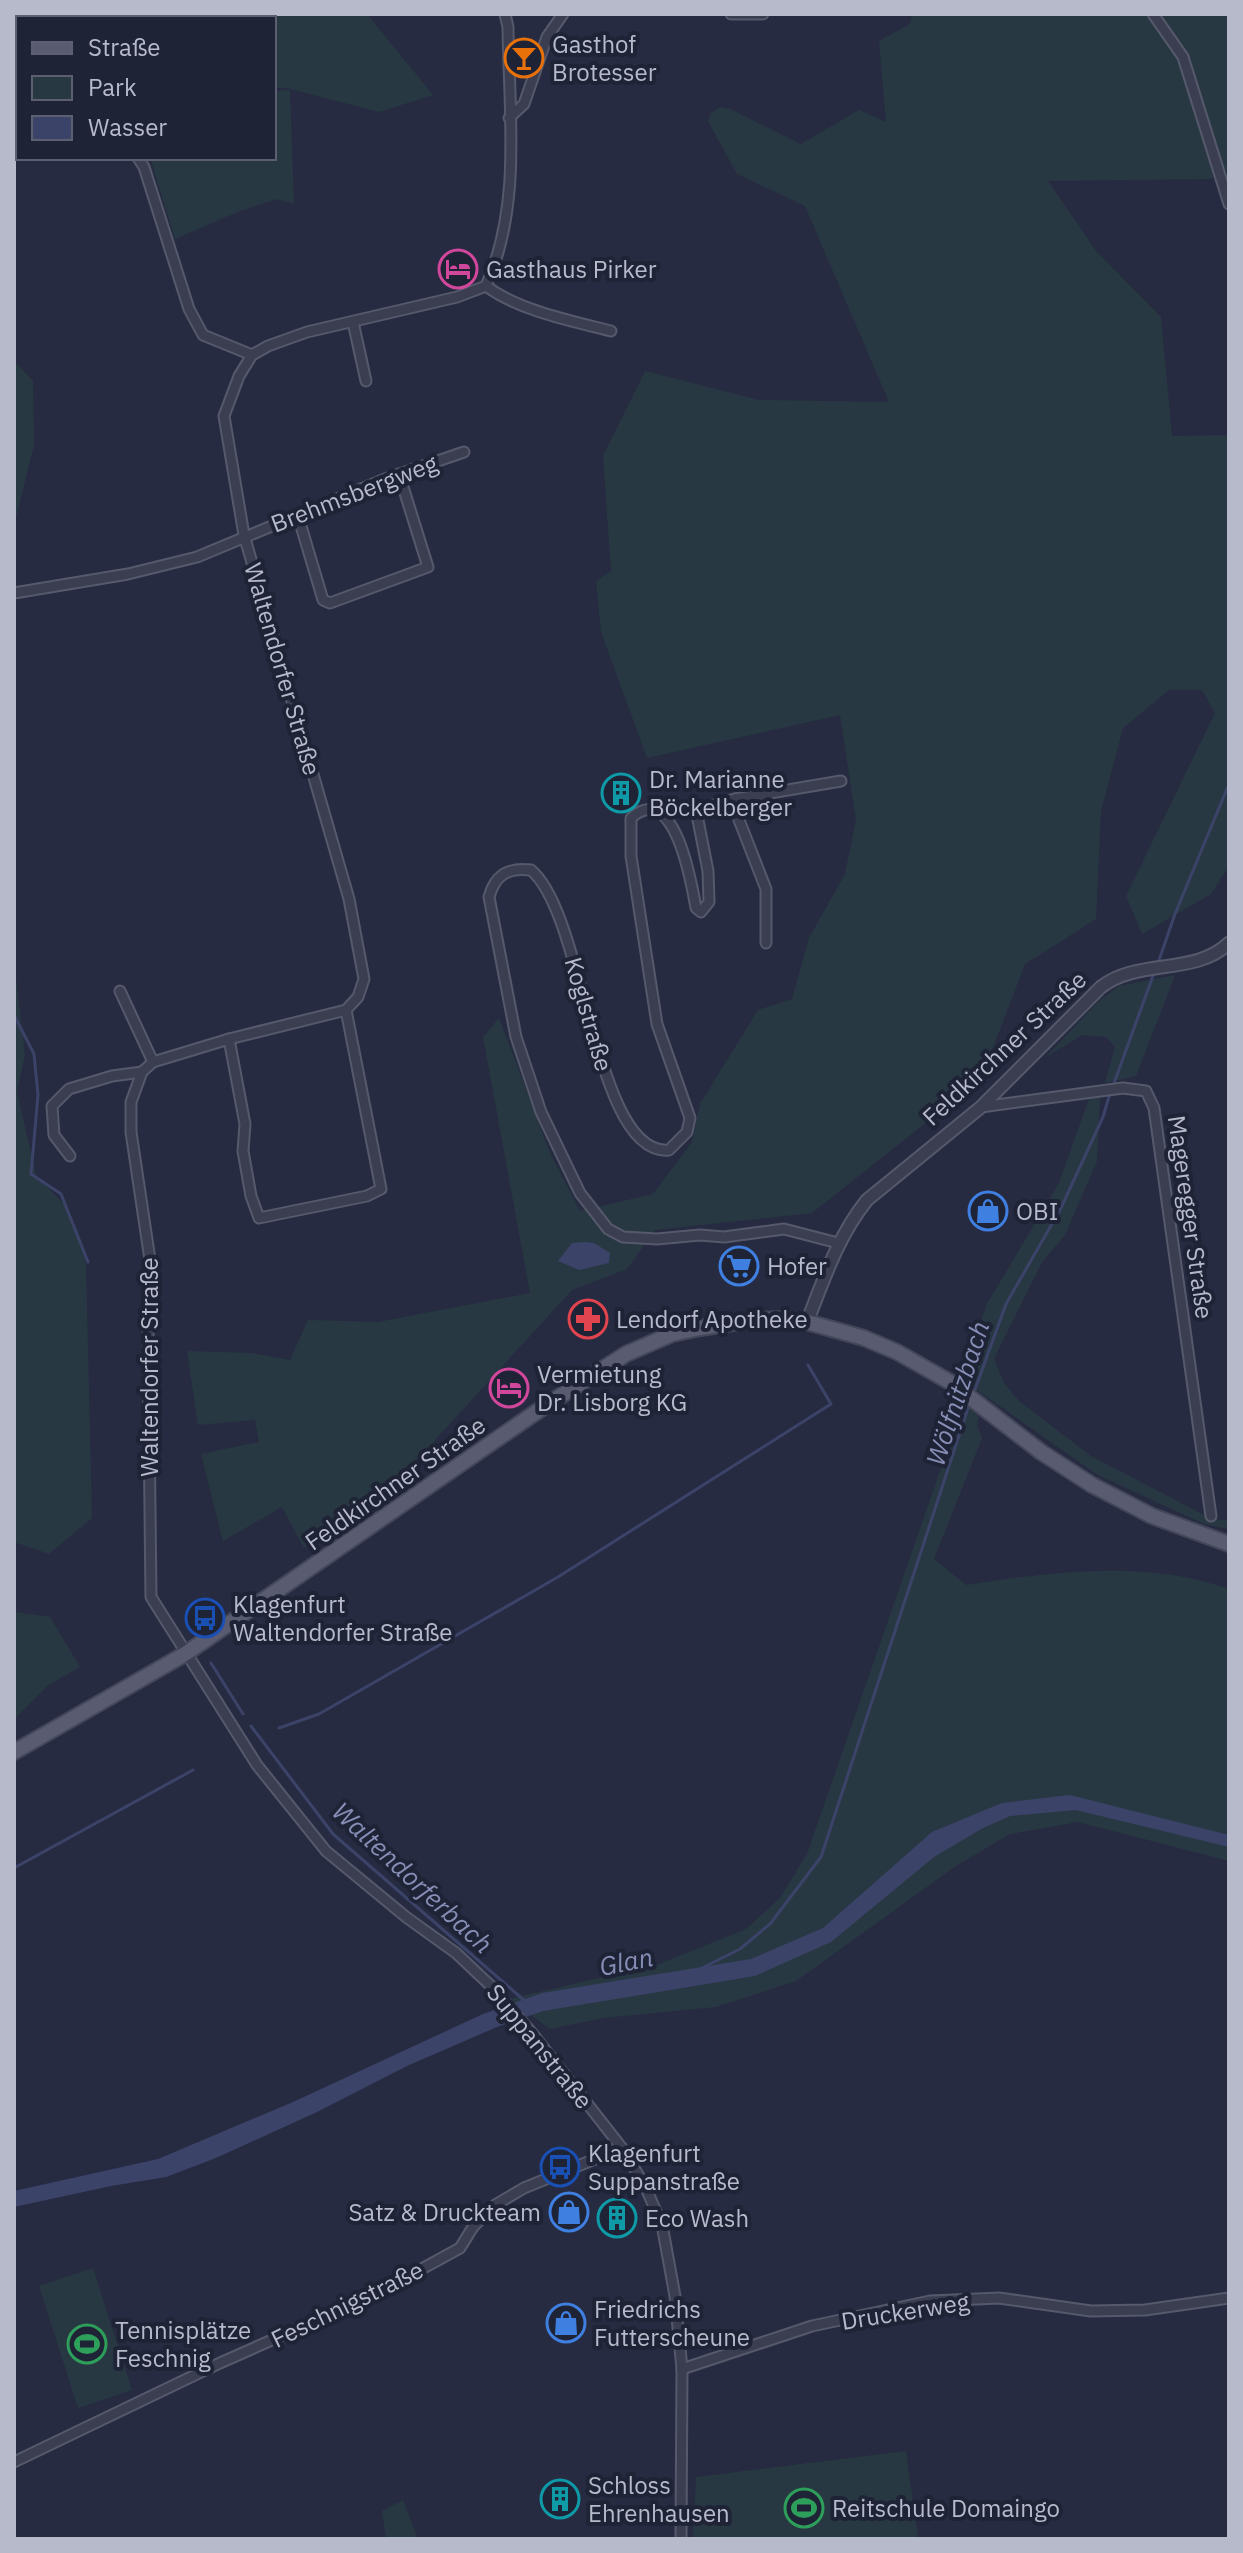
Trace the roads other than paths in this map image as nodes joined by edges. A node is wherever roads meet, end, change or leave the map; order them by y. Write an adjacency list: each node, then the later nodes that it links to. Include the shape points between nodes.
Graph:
1 (505, 14): 6 (street)
2 (563, 14): 6 (street, via 547,37 524,104)
3 (731, 14): 4 (street)
4 (763, 14)
5 (1153, 14): 8 (street, via 1183,57)
6 (509, 118): 9 (street, via 507,224)
7 (139, 160): 12 (street, via 189,309 203,335)
8 (1229, 204)
9 (486, 286): 10 (street); 11 (street, via 499,296)
10 (353, 322): 12 (street, via 307,332); 13 (street)
11 (611, 331)
12 (252, 355): 17 (street, Waltendorfer Straße, via 224,416)
13 (366, 381)
14 (464, 452): 15 (street, Brehmsbergweg)
15 (399, 474): 16 (street, Brehmsbergweg); 16 (street, via 428,567 330,603 323,600)
16 (298, 516): 17 (street, Brehmsbergweg)
17 (244, 535): 18 (street, Brehmsbergweg, via 183,560 128,574); 24 (street, Waltendorfer Straße, via 349,899 364,979)
18 (14, 593)
19 (841, 781): 20 (street, Koglstraße)
20 (735, 799): 21 (street, via 766,889); 30 (street, Koglstraße, via 696,810 708,871 709,902 701,912 682,846 667,820 649,809 631,818 631,856 657,1024 690,1118 678,1142 658,1151 632,1130 603,1069 579,973 553,899 542,879 519,868 500,876 489,897 516,1037 560,1153 580,1193 608,1229 623,1237 657,1239 784,1229)
21 (766, 943)
22 (1229, 943): 28 (street, Feldkirchner Straße, via 1219,952 1121,975 1101,987)
23 (120, 991): 26 (street)
24 (346, 1010): 25 (street); 25 (street, via 381,1189 367,1196 259,1218 243,1151 245,1124)
25 (229, 1039): 26 (street)
26 (153, 1062): 27 (street)
27 (142, 1072): 29 (street, via 69,1089 52,1106 54,1135); 34 (street, Waltendorfer Straße, via 131,1102 131,1132 153,1280 148,1334 151,1597)
28 (981, 1107): 30 (street, Feldkirchner Straße, via 867,1200); 32 (street, Mageregger Straße, via 1123,1088 1146,1091 1154,1108)
29 (70, 1156)
30 (838, 1243): 31 (street, Feldkirchner Straße)
31 (807, 1322): 33 (main road, via 897,1352 950,1382 1041,1452 1111,1496); 34 (main road, Feldkirchner Straße, via 752,1320 700,1328 626,1354)
32 (1211, 1516)
33 (1229, 1544)
34 (185, 1654): 35 (main road, Feldkirchner Straße); 36 (street, Suppanstraße, via 257,1765 326,1851 456,1953 501,1997)
35 (14, 1752)
36 (622, 2148): 38 (street, Suppanstraße, via 662,2225); 39 (street, Feschnigstraße, via 495,2205 460,2248 378,2293)
37 (1229, 2298): 38 (street, Druckerweg, via 1145,2310 1091,2311 999,2298 930,2301 812,2326)
38 (682, 2369): 40 (street, Suppanstraße)
39 (14, 2462)
40 (681, 2539)

